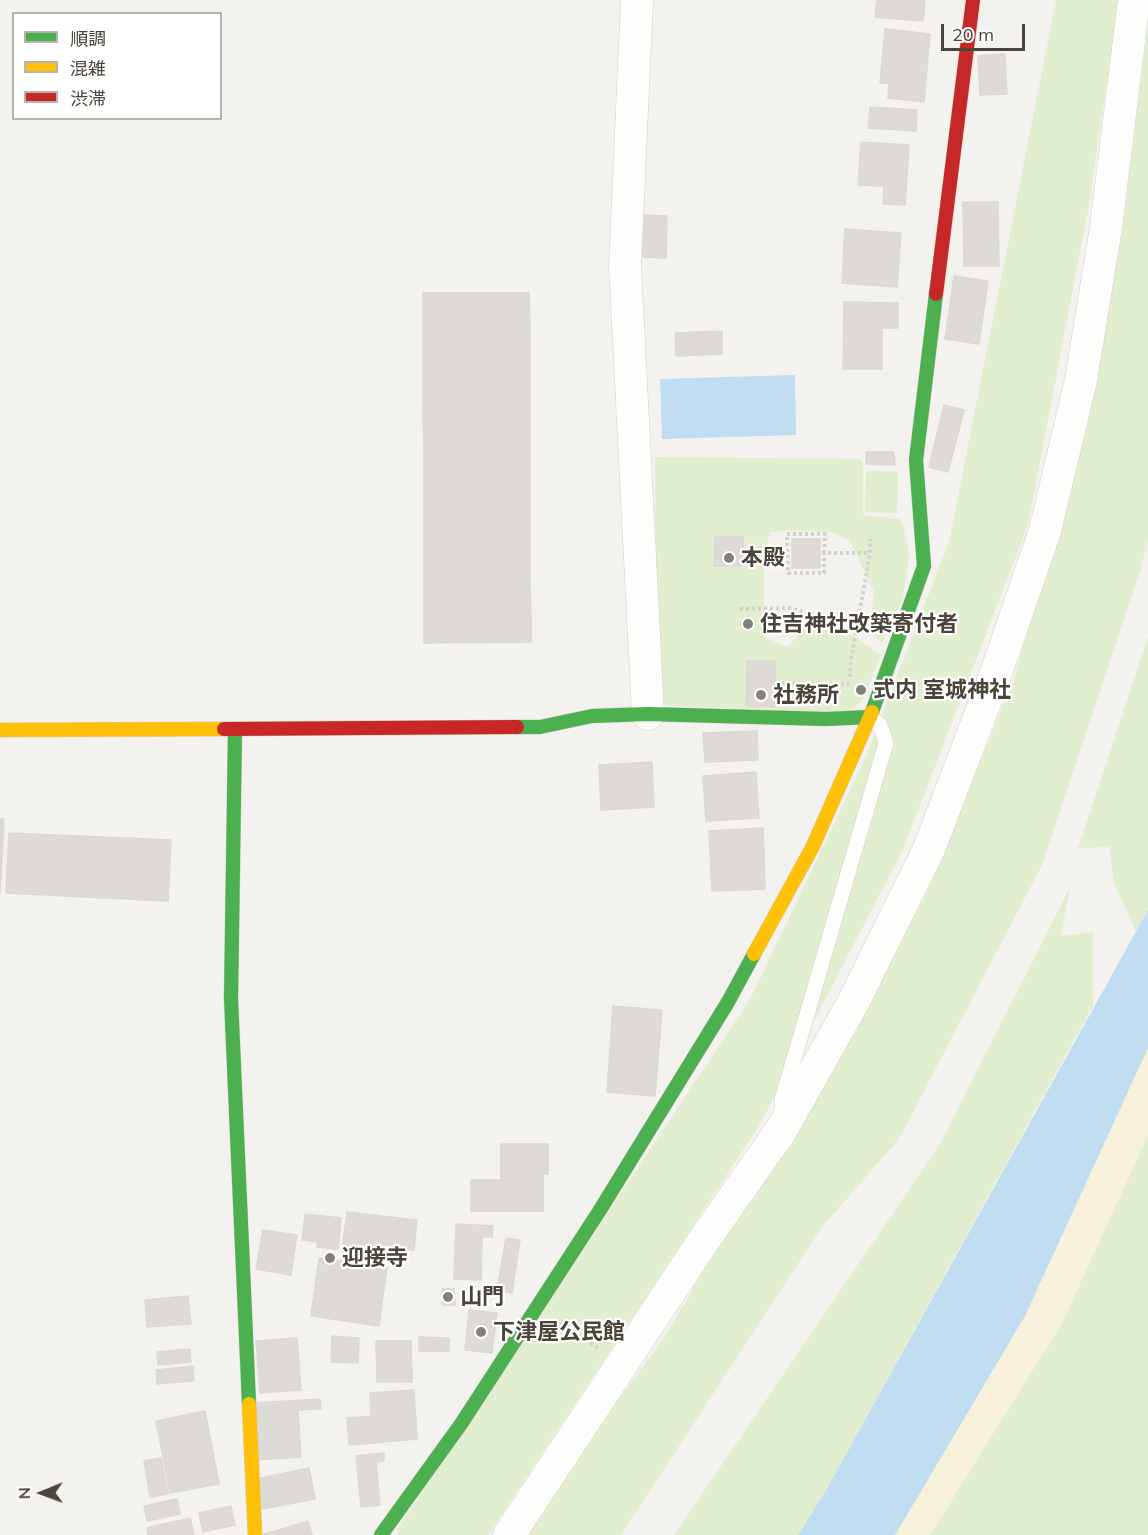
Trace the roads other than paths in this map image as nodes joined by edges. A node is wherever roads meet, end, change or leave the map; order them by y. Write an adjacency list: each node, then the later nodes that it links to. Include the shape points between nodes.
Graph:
1 (637, 0): 4 (street, via 625,265)
2 (973, 0): 5 (street, via 916,460 924,566)
3 (1134, 0): 8 (street, via 1107,227 1080,380 1045,531 929,849 854,1001)
4 (648, 714): 5 (street); 6 (street, via 592,717 540,727)
5 (870, 717): 8 (lane, via 880,725 886,743 782,1100); 10 (street, via 813,846 728,1002 538,1306 461,1424)
6 (235, 729): 7 (street); 9 (street, via 231,999)
7 (0, 730)
8 (782, 1129): 11 (street)
9 (255, 1535)
10 (381, 1535)
11 (509, 1535)

